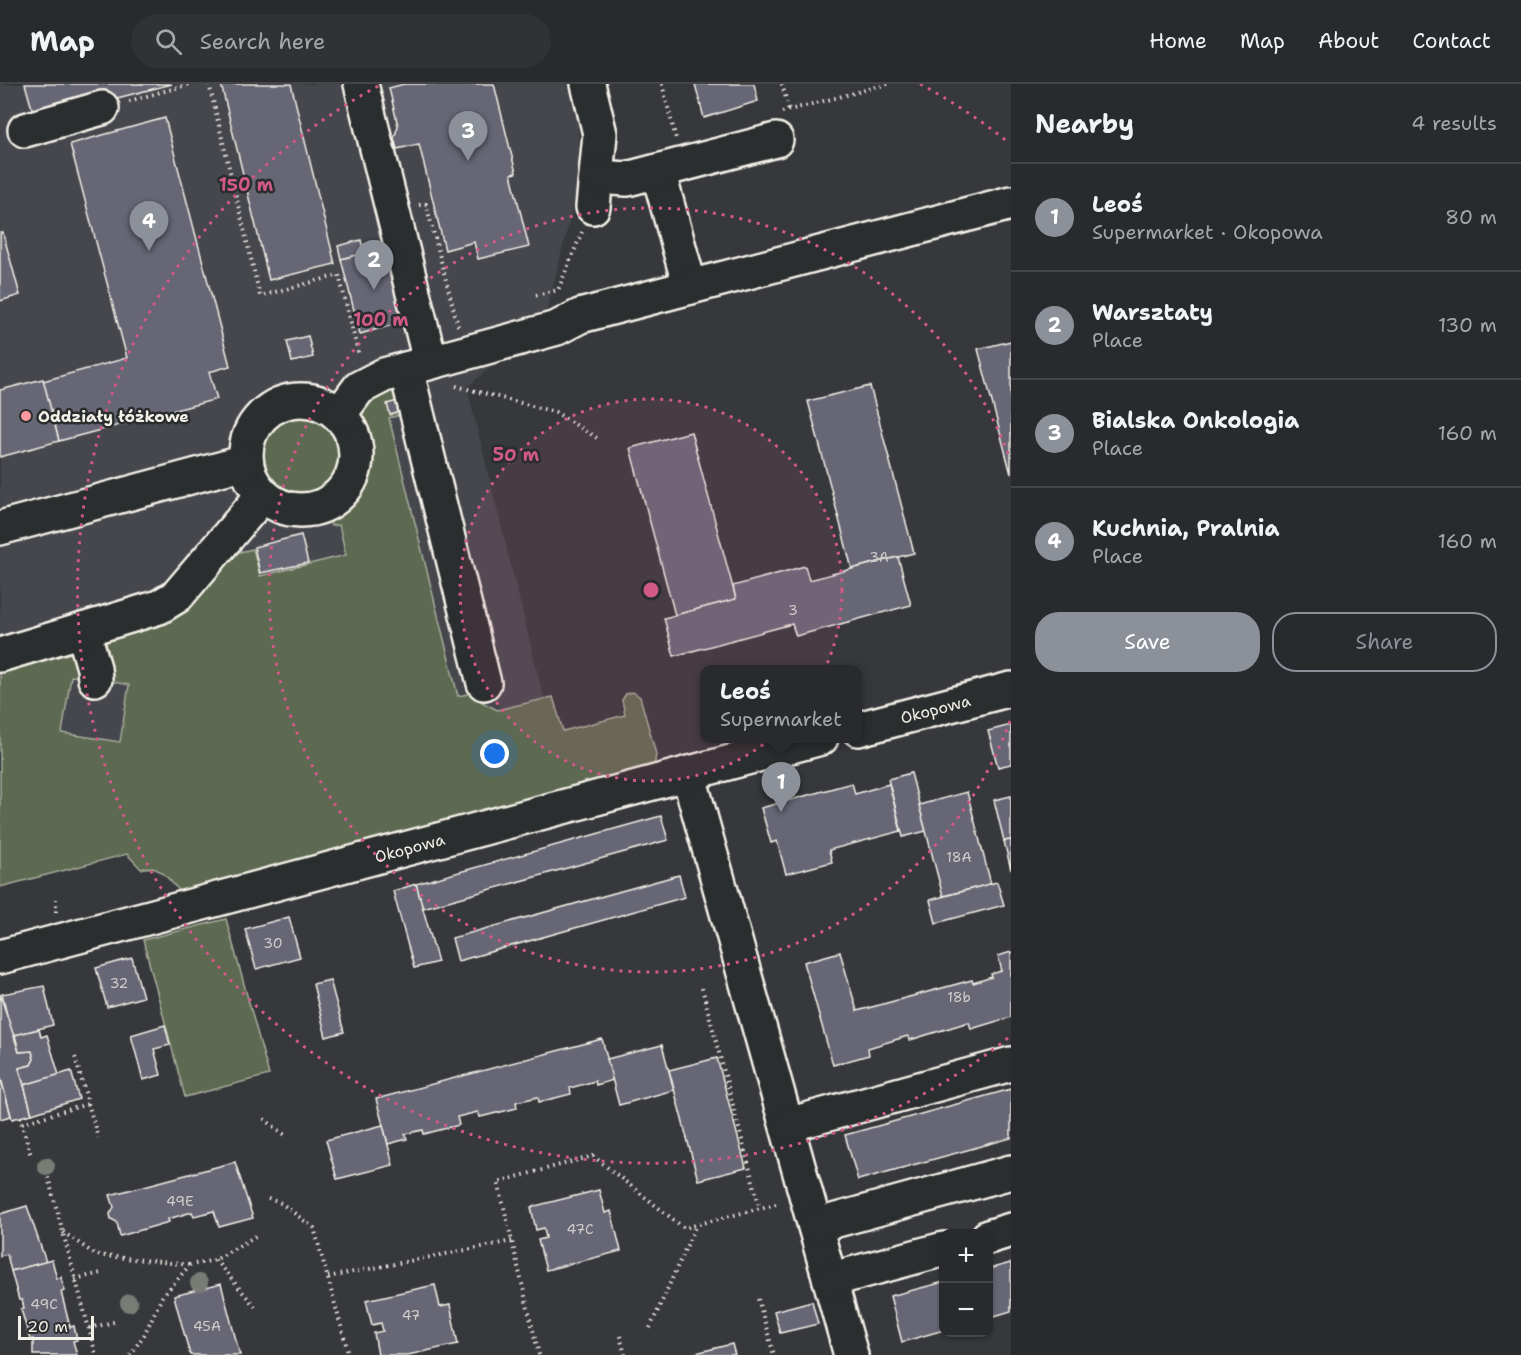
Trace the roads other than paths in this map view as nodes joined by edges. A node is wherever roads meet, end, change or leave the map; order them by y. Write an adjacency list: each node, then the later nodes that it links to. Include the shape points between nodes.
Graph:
1 (361, 84): 9 (street)
2 (588, 84): 6 (street, via 600,134 595,192 627,179)
3 (102, 108): 5 (street)
4 (777, 127): 6 (street)
5 (25, 130)
6 (661, 157): 8 (street)
7 (1011, 203): 8 (street)
8 (690, 287): 9 (street)
9 (418, 365): 10 (street, via 370,380); 17 (street)
10 (336, 401): 11 (street, via 285,402 267,411 254,425); 12 (street, via 355,445 350,479 340,493 326,504 309,509 292,509)
11 (236, 465): 12 (street); 13 (street)
12 (263, 495): 14 (street, via 177,596 159,607)
13 (0, 528)
14 (82, 630): 15 (street); 16 (street)
15 (0, 655)
16 (95, 679)
17 (484, 683)
18 (1011, 689): 19 (street, Okopowa)
19 (862, 728)
20 (801, 743): 21 (street, Okopowa)
21 (688, 773): 22 (street, Okopowa); 24 (street)
22 (0, 957)
23 (1011, 1064): 24 (street)
24 (788, 1125): 26 (street)
25 (1011, 1172): 26 (street)
26 (815, 1226): 30 (street)
27 (1011, 1230): 28 (street)
28 (993, 1235)
29 (939, 1250): 30 (street)
30 (830, 1280): 31 (street)
31 (851, 1355)

